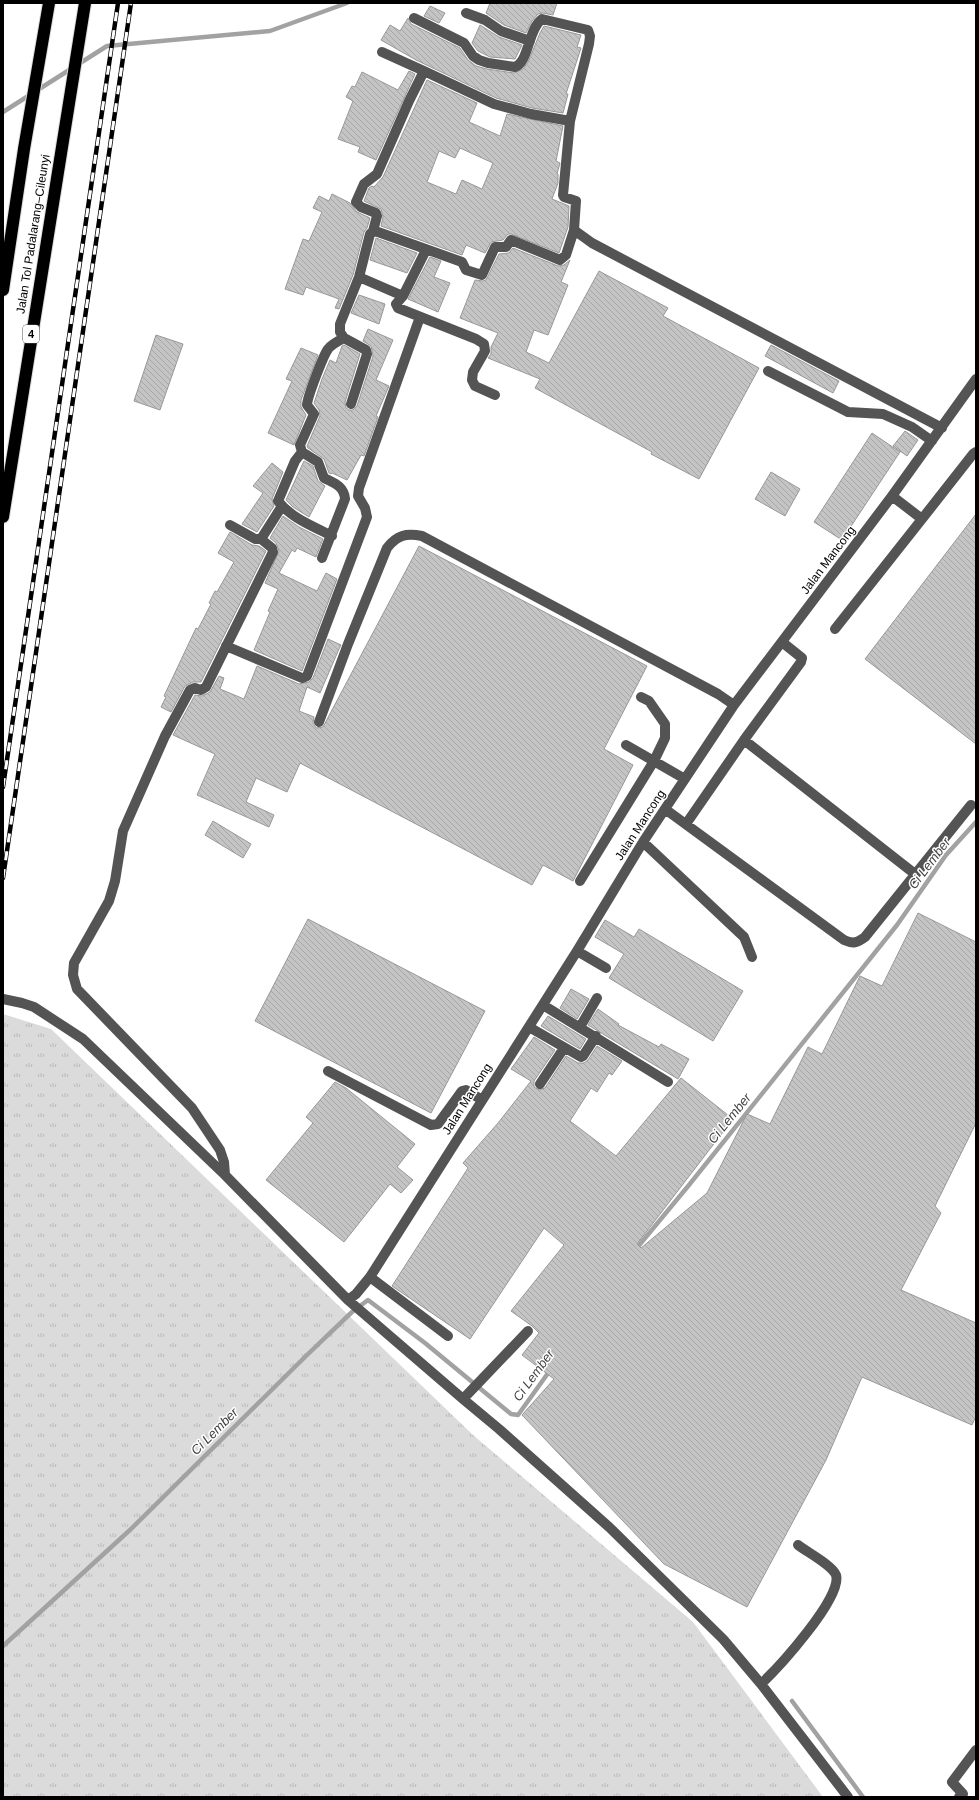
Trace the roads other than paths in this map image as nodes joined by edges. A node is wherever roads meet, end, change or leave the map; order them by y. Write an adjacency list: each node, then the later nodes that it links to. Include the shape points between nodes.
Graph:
1 (49, 3): 13 (highway, Jalan Tol Padalarang–Cileunyi)
2 (85, 3): 27 (highway, Jalan Tol Padalarang–Cileunyi / 4)
3 (466, 13): 5 (street, via 484,20 501,31)
4 (414, 18): 5 (street, via 464,43 473,56 488,63 519,66)
5 (530, 41): 8 (street, via 535,24 542,19 588,30 589,44)
6 (382, 52): 7 (street)
7 (424, 71): 8 (street, via 494,104); 10 (street, via 377,174 364,184 356,202 376,213)
8 (570, 121): 9 (street, via 563,195 576,201)
9 (574, 230): 11 (street, via 566,256 560,260 511,240 506,247 495,247 482,275 466,270 462,262); 21 (street, via 592,243)
10 (373, 231): 11 (street); 12 (street)
11 (426, 250): 14 (street)
12 (359, 277): 14 (street); 16 (street, via 340,324 340,332)
13 (3, 290)
14 (403, 296): 15 (street, via 397,306)
15 (420, 317): 19 (street, via 484,344 485,351 473,372 472,380 475,386); 35 (street, via 359,488 358,496 367,517 306,676 302,678)
16 (344, 338): 20 (street, via 366,350 368,354); 23 (street, via 328,348 309,394 307,405 314,414 300,446)
17 (768, 371): 22 (street, via 848,412 884,414 912,427)
18 (976, 380): 21 (street, Jalan Mancong)
19 (495, 395)
20 (351, 404)
21 (942, 428): 22 (street, Jalan Mancong)
22 (932, 441): 25 (street, Jalan Mancong)
23 (302, 452): 26 (street, via 280,493 278,501); 30 (street, via 318,462 324,478 339,486 344,492 345,499)
24 (976, 452): 28 (street)
25 (892, 496): 28 (street); 34 (street, Jalan Mancong)
26 (282, 506): 30 (street, via 296,518); 31 (street)
27 (3, 517)
28 (922, 519): 33 (street)
29 (230, 525): 31 (street)
30 (332, 536): 32 (street)
31 (261, 539): 35 (street, via 273,552)
32 (322, 558)
33 (835, 630)
34 (782, 642): 37 (street, Jalan Mancong); 39 (street, via 802,658 801,662)
35 (226, 646): 63 (street, via 206,687 202,690 190,690 165,736 124,831 115,881 108,901 76,959 72,975 77,990 192,1108 220,1150)
36 (641, 697): 41 (street, via 649,702 665,724 666,738)
37 (734, 705): 38 (street, via 712,690 422,536 411,534 400,536 387,548); 42 (street, Jalan Mancong)
38 (319, 722)
39 (744, 740): 45 (street); 47 (street)
40 (626, 745): 41 (street)
41 (654, 761): 42 (street); 48 (street)
42 (685, 779): 44 (street, Jalan Mancong)
43 (971, 805): 47 (street)
44 (665, 808): 45 (street); 46 (street, Jalan Mancong)
45 (686, 824): 47 (street, via 851,943 865,937)
46 (643, 842): 49 (street, Jalan Mancong); 50 (street, via 744,937)
47 (915, 874)
48 (580, 880)
49 (577, 951): 51 (street); 54 (street, Jalan Mancong)
50 (752, 956)
51 (606, 968)
52 (597, 998): 55 (street)
53 (3, 999): 63 (street, via 34,1007 83,1039)
54 (543, 1004): 55 (street); 56 (street, Jalan Mancong)
55 (580, 1026): 57 (street)
56 (529, 1027): 58 (street); 62 (street, Jalan Mancong)
57 (596, 1036): 58 (street, via 583,1057); 60 (street)
58 (564, 1048): 61 (street)
59 (328, 1071): 62 (street, via 431,1126 438,1124 462,1091 466,1090)
60 (668, 1082)
61 (540, 1084)
62 (482, 1100): 64 (street, Jalan Mancong)
63 (225, 1175): 65 (street)
64 (369, 1279): 65 (street, Jalan Mancong); 67 (street)
65 (352, 1299): 68 (street, via 364,1313)
66 (528, 1331): 68 (street)
67 (448, 1336)
68 (463, 1399): 70 (street, via 614,1532 723,1639)
69 (798, 1545): 70 (street, via 831,1568 837,1580 822,1613 778,1668)
70 (761, 1684): 72 (street)
71 (976, 1750): 73 (street, via 952,1782 963,1794)
72 (848, 1797)
73 (959, 1797)

